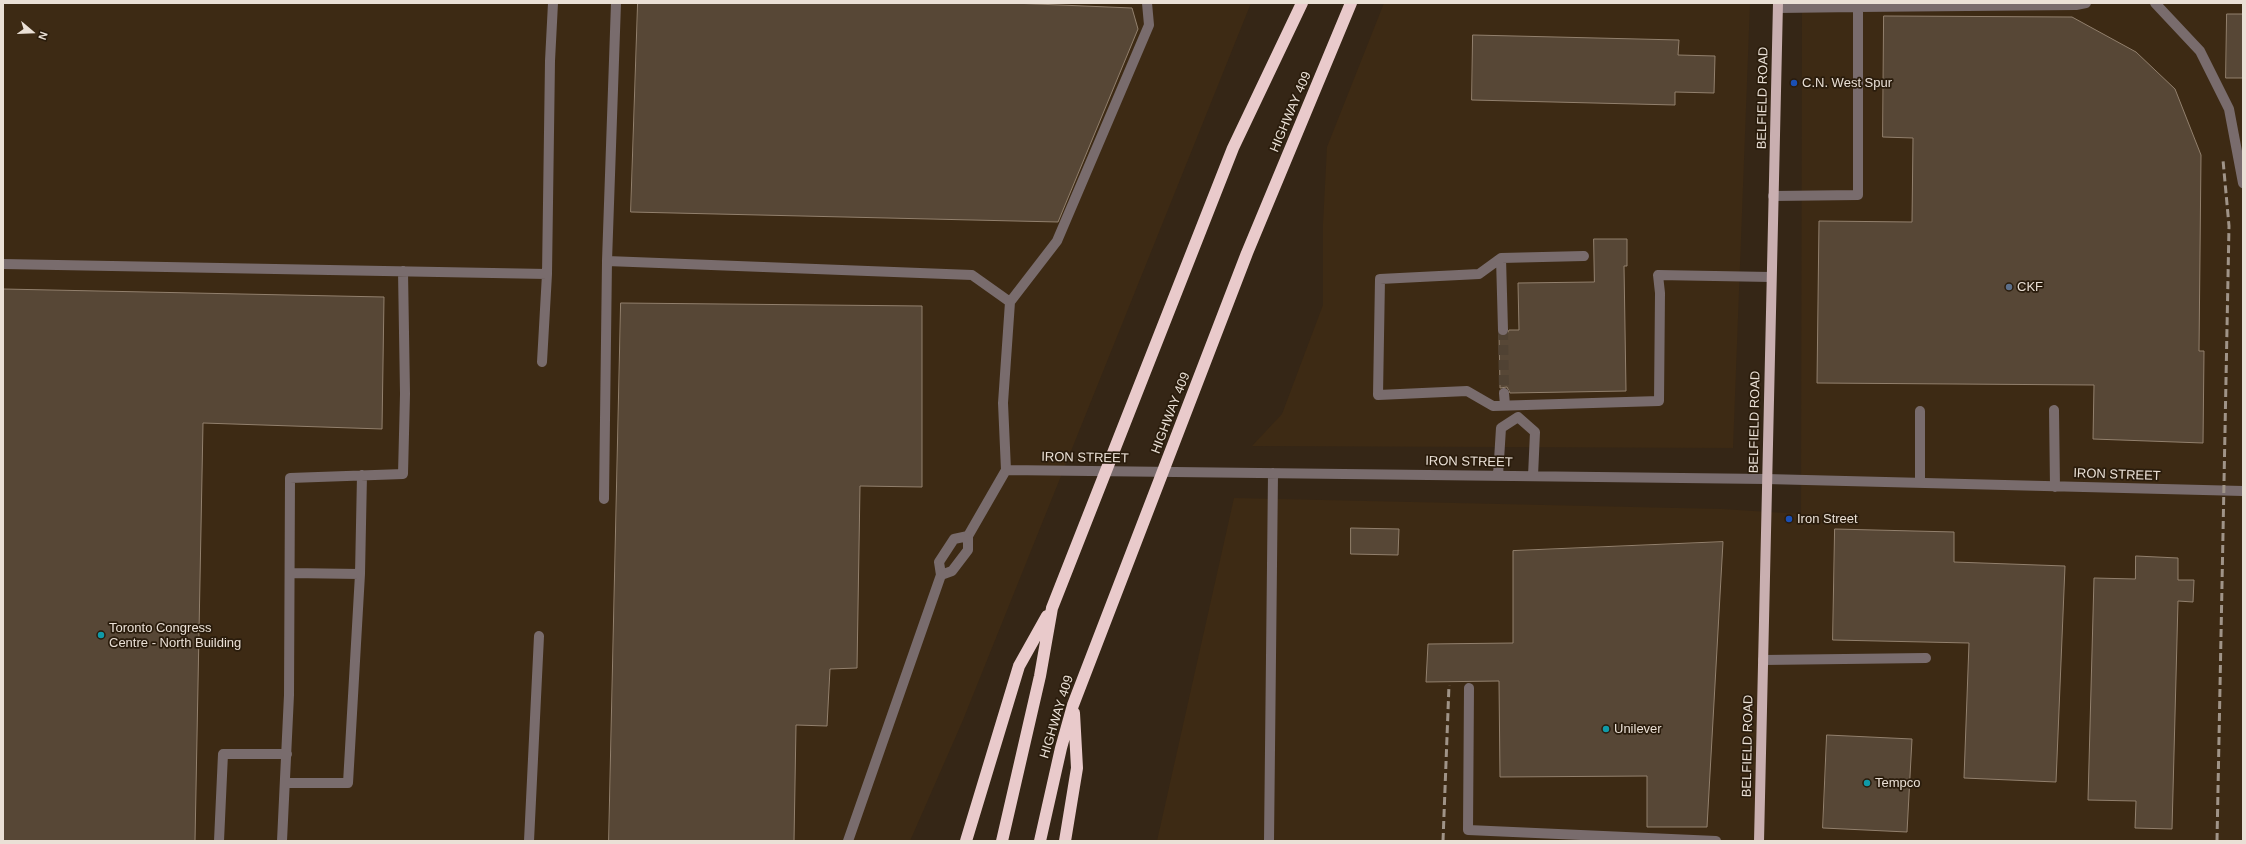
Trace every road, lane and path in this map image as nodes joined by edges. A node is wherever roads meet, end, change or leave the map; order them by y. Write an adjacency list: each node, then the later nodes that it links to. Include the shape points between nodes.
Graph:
1 (553, 3): 17 (street)
2 (616, 3): 14 (street)
3 (1147, 3): 19 (street, via 1149,25 1057,241)
4 (1302, 3): 42 (highway, HIGHWAY 409, via 1233,148)
5 (1351, 3): 47 (highway, HIGHWAY 409, via 1247,254)
6 (2086, 3): 9 (street)
7 (2155, 3): 10 (street, via 2200,51 2229,109)
8 (1778, 5): 9 (street); 11 (main road, BELFIELD ROAD)
9 (1858, 7): 11 (street, via 1858,195)
10 (2243, 183)
11 (1773, 196): 18 (main road, BELFIELD ROAD)
12 (1584, 256): 13 (street)
13 (1501, 258): 20 (street); 24 (street, via 1479,274 1380,279 1378,395 1467,391 1493,406)
14 (608, 261): 19 (street, via 972,275); 37 (street)
15 (3, 264): 16 (street)
16 (403, 271): 17 (street); 30 (street, via 406,394 403,474)
17 (547, 274): 21 (street)
18 (1771, 277): 23 (street, via 1658,275 1659,401); 33 (main road, BELFIELD ROAD)
19 (1010, 302): 28 (street, via 1003,403)
20 (1503, 330)
21 (542, 362)
22 (1504, 393): 24 (street)
23 (1519, 405): 24 (street); 27 (street)
24 (1505, 406)
25 (2054, 410): 35 (street)
26 (1920, 411): 34 (street)
27 (1518, 417): 31 (street, via 1501,428); 32 (street, via 1535,432)
28 (1006, 470): 29 (street, IRON STREET); 38 (street)
29 (1273, 473): 31 (street, IRON STREET); 58 (street)
30 (362, 475): 39 (street, via 290,478); 40 (street)
31 (1498, 476): 32 (street, IRON STREET)
32 (1533, 476): 33 (street, IRON STREET)
33 (1766, 479): 34 (street, IRON STREET); 45 (main road, BELFIELD ROAD)
34 (1920, 483): 35 (street, IRON STREET)
35 (2055, 487): 36 (street, IRON STREET)
36 (2243, 491)
37 (604, 499)
38 (968, 536): 41 (street, via 968,550 952,571); 41 (street, via 954,539 939,562)
39 (290, 573): 40 (street); 48 (street)
40 (360, 574): 49 (street, via 348,783)
41 (941, 575): 53 (street)
42 (1052, 608): 54 (highway, via 1020,666); 55 (highway, HIGHWAY 409, via 1040,676)
43 (539, 636): 52 (street)
44 (1926, 658): 45 (street)
45 (1763, 660): 60 (main road, BELFIELD ROAD)
46 (1469, 688): 59 (street, via 1468,830)
47 (1073, 705): 56 (highway, HIGHWAY 409); 57 (highway, via 1077,768)
48 (287, 754): 49 (street); 50 (street, via 223,754)
49 (285, 783): 51 (street)
50 (219, 841)
51 (282, 841)
52 (529, 841)
53 (848, 841)
54 (966, 841)
55 (1002, 841)
56 (1040, 841)
57 (1065, 841)
58 (1268, 841)
59 (1716, 841)
60 (1759, 841)

